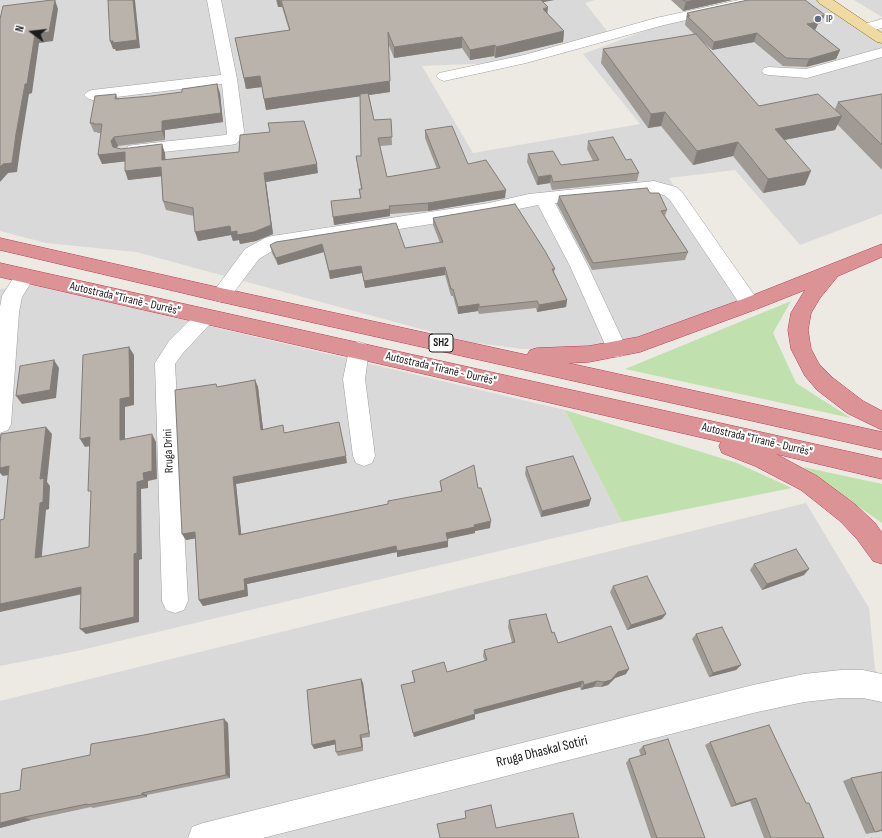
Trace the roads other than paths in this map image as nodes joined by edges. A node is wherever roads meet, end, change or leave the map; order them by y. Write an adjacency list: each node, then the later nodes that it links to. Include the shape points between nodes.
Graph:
1 (214, 0): 11 (street)
2 (758, 0): 10 (street, via 661,21 526,58)
3 (824, 0): 6 (main road)
4 (846, 0): 5 (main road)
5 (882, 23): 6 (street)
6 (866, 28): 7 (main road)
7 (882, 39)
8 (882, 52): 9 (street, via 807,74)
9 (769, 71)
10 (444, 76)
11 (228, 79): 12 (street); 13 (street, via 236,131 230,140)
12 (92, 95)
13 (124, 151)
14 (544, 199): 20 (street, via 272,242 252,254); 21 (street, via 654,187 670,191 676,196); 23 (street, via 579,266)
15 (0, 244): 20 (highway, Autostrada "Tiranë - Durrës" / SH2)
16 (882, 250): 18 (highway)
17 (0, 270): 19 (highway, Autostrada "Tiranë - Durrës" / SH2)
18 (833, 271): 21 (highway); 27 (highway, via 813,293 801,313 798,330 801,349 812,370 825,384 855,406)
19 (25, 276): 22 (highway, Autostrada "Tiranë - Durrës" / SH2); 28 (street, via 12,296 9,312)
20 (221, 294): 25 (highway, Autostrada "Tiranë - Durrës" / SH2)
21 (750, 304): 23 (highway, via 640,344)
22 (205, 317): 24 (highway, Autostrada "Tiranë - Durrës" / SH2); 33 (street, Rruga Drini, via 176,347 165,363)
23 (617, 349): 25 (highway, via 556,356)
24 (359, 350): 26 (highway, Autostrada "Tiranë - Durrës" / SH2); 30 (street, via 354,379)
25 (488, 354): 29 (highway, Autostrada "Tiranë - Durrës" / SH2)
26 (542, 392): 31 (highway, Autostrada "Tiranë - Durrës" / SH2); 32 (highway, via 597,411 722,443 763,458 809,483 848,513 866,531)
27 (882, 421)
28 (0, 424)
29 (882, 441)
30 (364, 456)
31 (882, 469)
32 (882, 553)
33 (175, 601)
34 (882, 688): 35 (street, Rruga Dhaskal Sotiri, via 863,684 841,684 804,688 753,699)
35 (203, 838)

